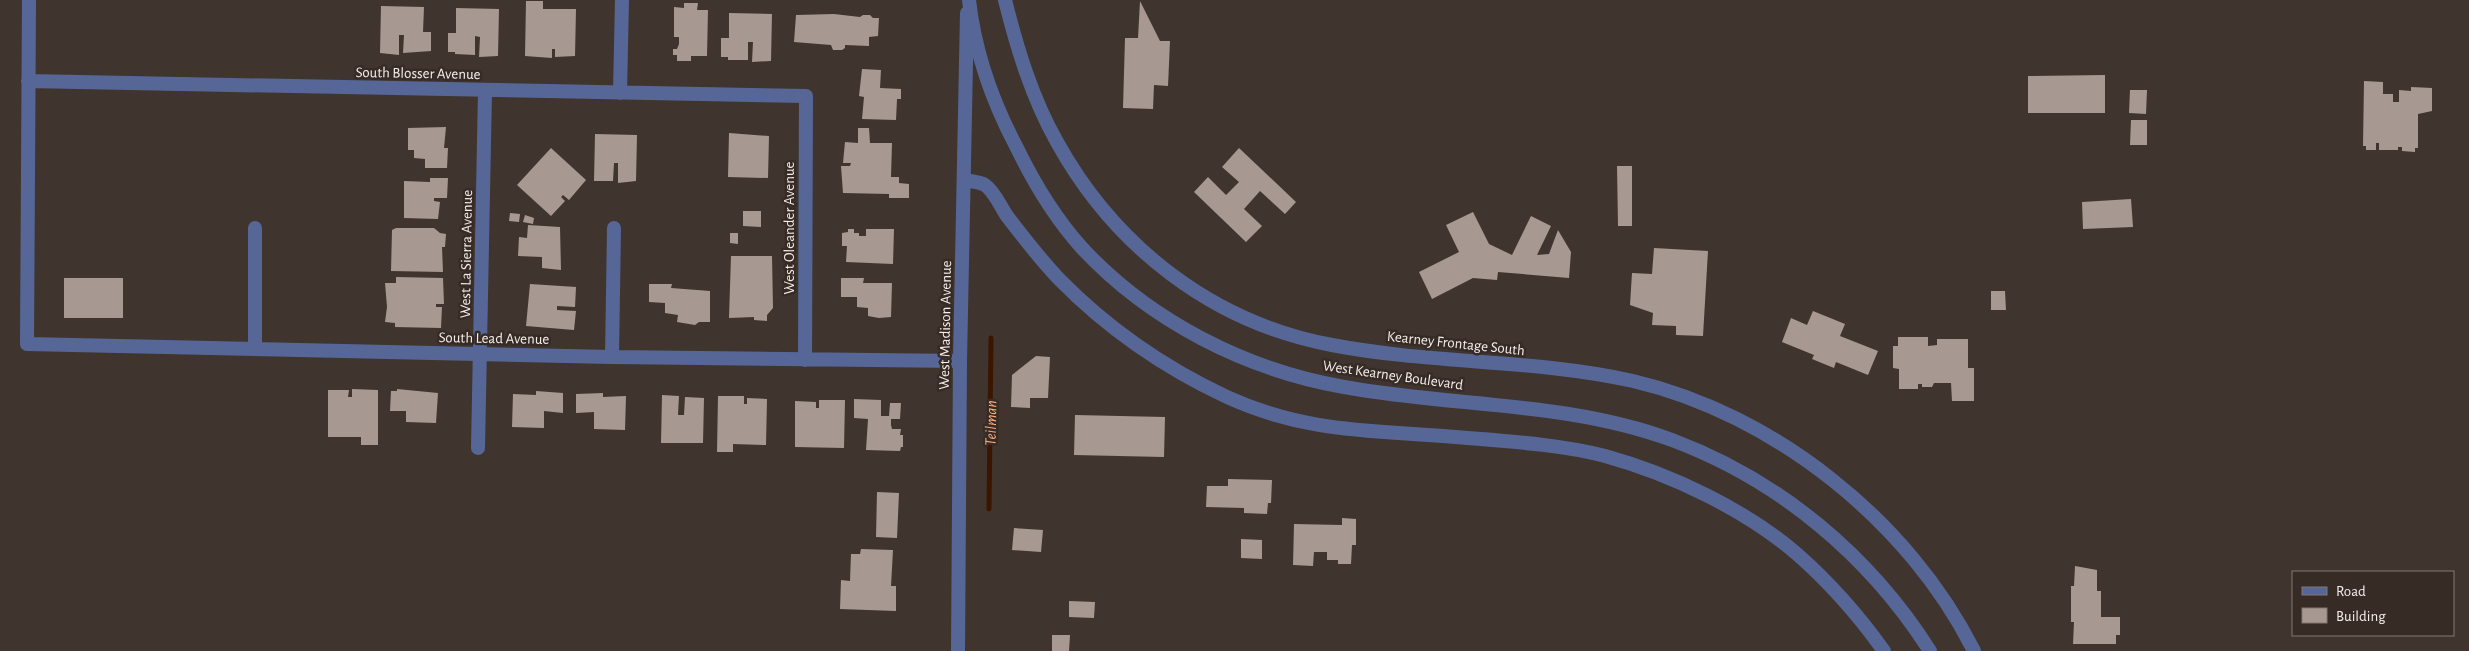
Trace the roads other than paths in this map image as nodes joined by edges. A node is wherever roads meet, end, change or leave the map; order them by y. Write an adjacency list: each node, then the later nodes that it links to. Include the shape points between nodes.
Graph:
1 (29, 0): 5 (street)
2 (622, 0): 7 (street)
3 (968, 0): 9 (street, West Madison Avenue); 20 (street, West Kearney Boulevard, via 982,68 1001,118 1029,172 1082,247 1135,296 1158,312 1211,344 1293,375 1343,387 1584,416 1681,444 1763,485 1818,523 1884,588)
4 (1005, 0): 21 (street, Kearney Frontage South, via 1014,36 1041,111 1074,170 1096,204 1122,232 1151,260 1182,283 1218,307 1285,334 1393,354 1582,371 1676,394 1736,419 1796,453 1884,526 1933,584)
5 (28, 81): 6 (street, South Blosser Avenue); 12 (street, South Lead Avenue, via 27,344)
6 (485, 91): 7 (street, South Blosser Avenue); 13 (street, West La Sierra Avenue)
7 (620, 93): 8 (street, South Blosser Avenue)
8 (806, 96): 15 (street, West Oleander Avenue)
9 (964, 180): 16 (street, West Madison Avenue); 19 (street, via 986,186 1029,244 1090,307 1165,364 1196,381 1255,409 1305,423 1348,431 1454,437 1559,448 1604,456 1653,472 1720,502 1796,554 1861,619)
10 (255, 228): 12 (street)
11 (614, 228): 14 (street)
12 (255, 349): 13 (street, South Lead Avenue)
13 (480, 354): 14 (street, South Lead Avenue); 17 (street, West La Sierra Avenue)
14 (612, 357): 15 (street, South Lead Avenue)
15 (805, 360): 16 (street, South Lead Avenue)
16 (960, 362): 18 (street, West Madison Avenue)
17 (478, 448)
18 (958, 651)
19 (1884, 651)
20 (1930, 651)
21 (1974, 651)

